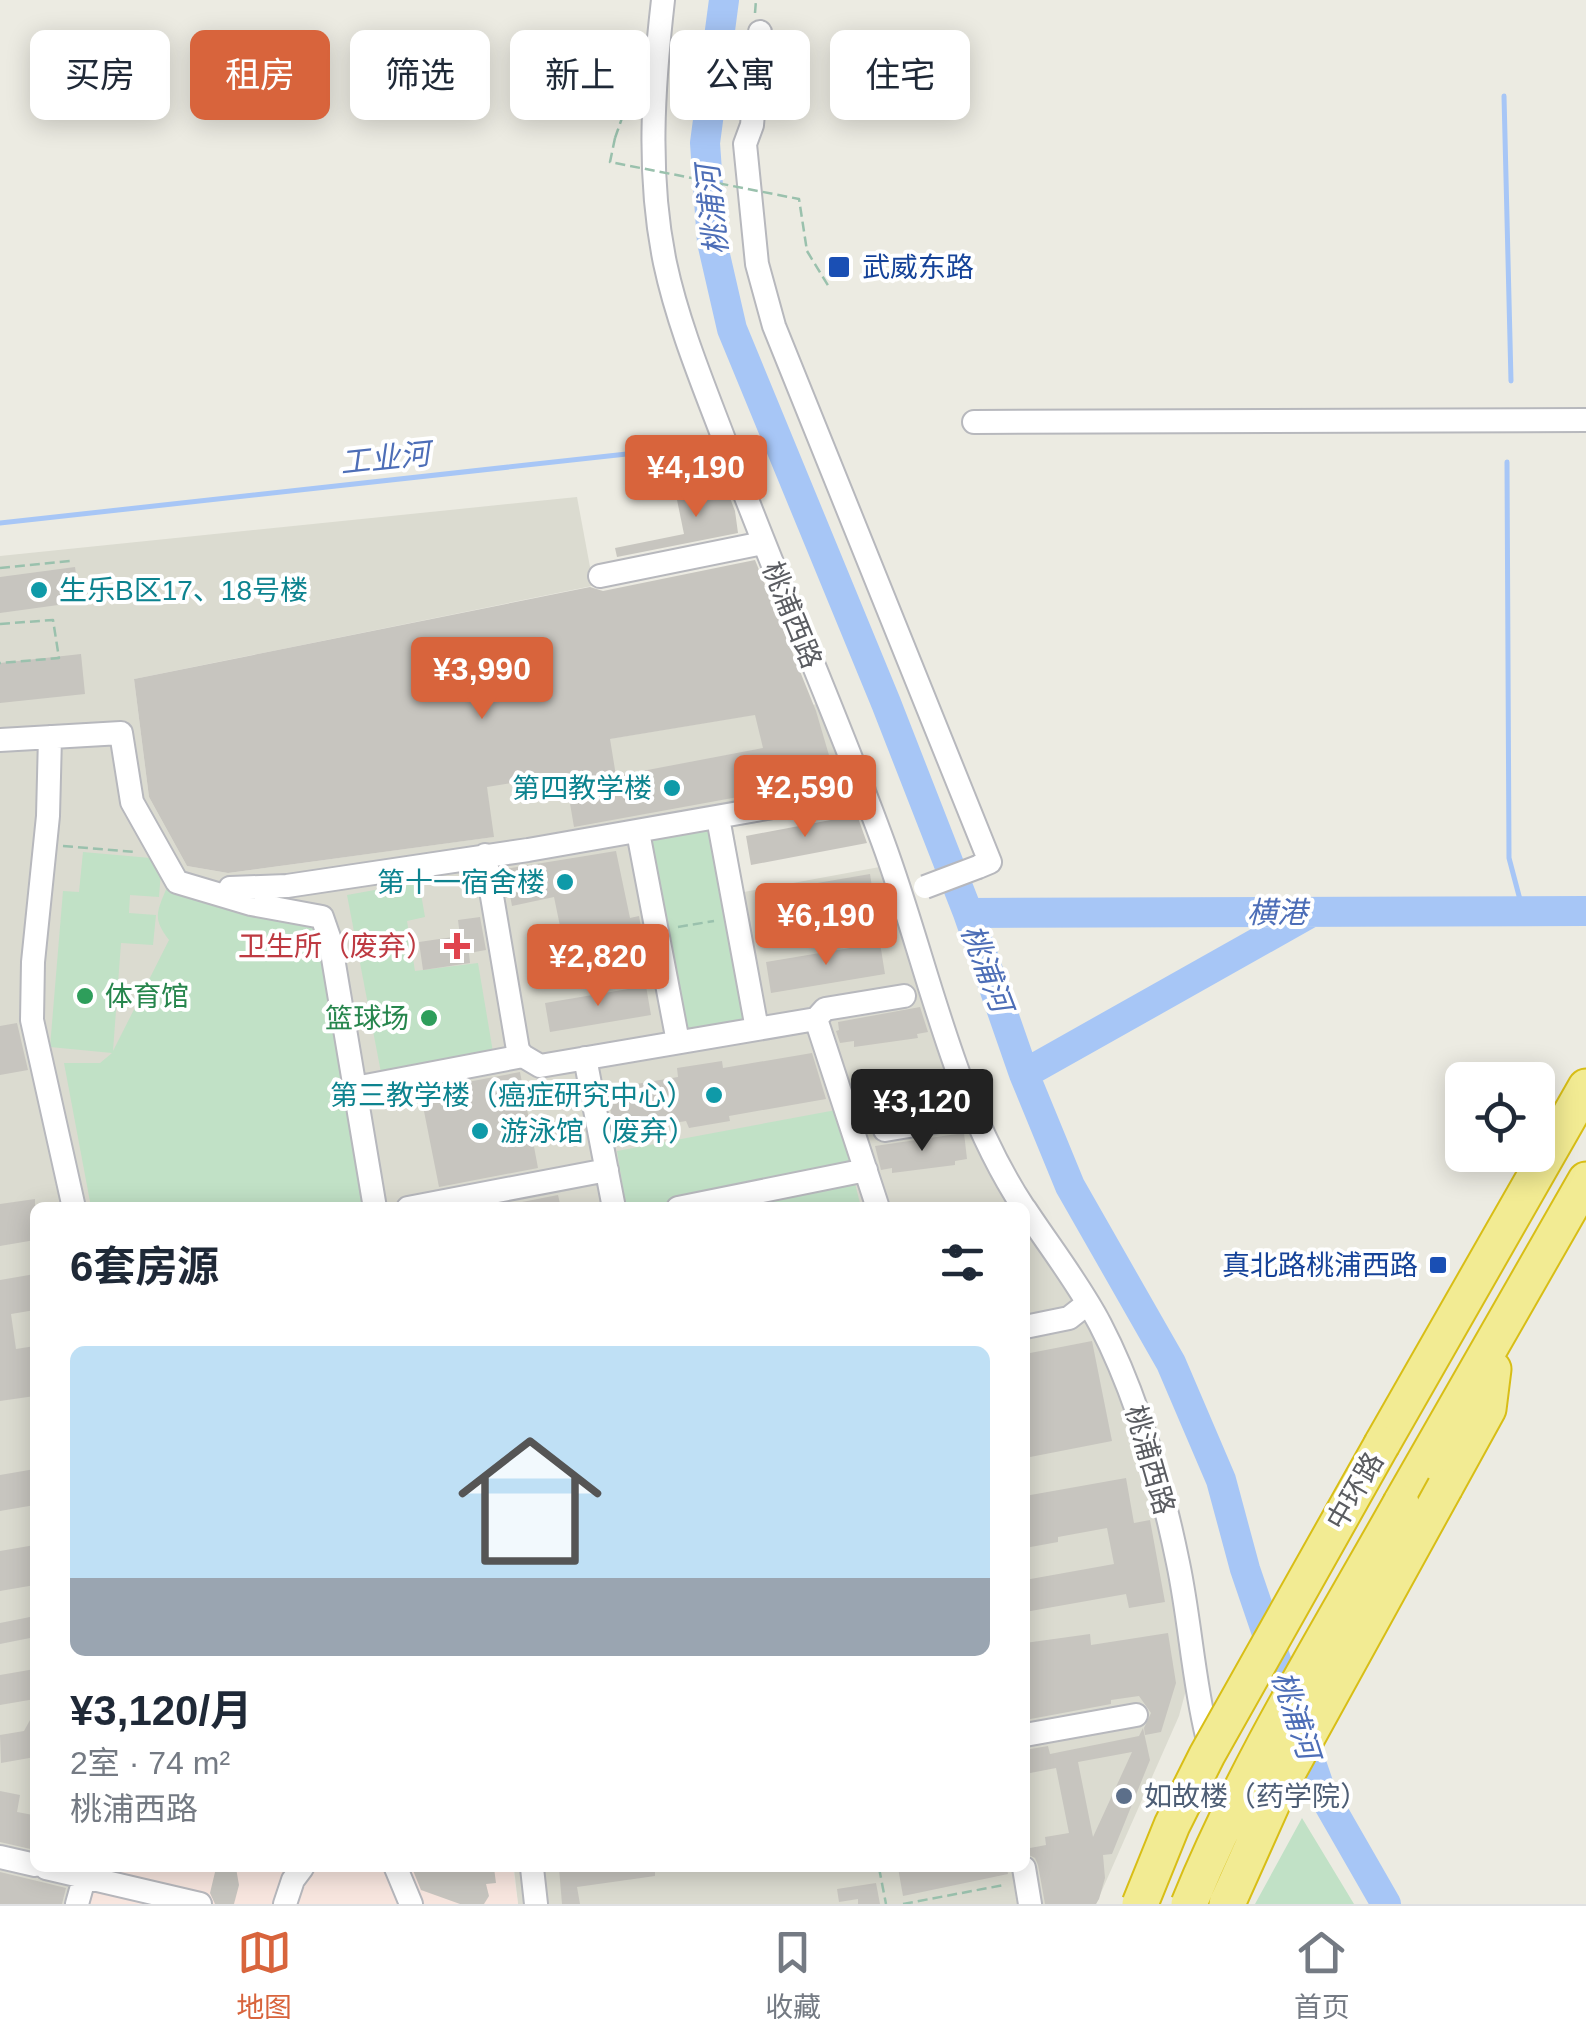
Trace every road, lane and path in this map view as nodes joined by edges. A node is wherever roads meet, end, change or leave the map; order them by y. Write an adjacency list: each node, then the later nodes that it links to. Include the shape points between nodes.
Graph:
1 (663, 0): 7 (street, 桃浦西路, via 652,112 665,262)
2 (621, 120): 4 (path, bridge, via 610,162 800,199 807,251)
3 (752, 120): 22 (street, bridge, via 745,144 762,289 990,862)
4 (829, 287)
5 (1586, 420): 6 (street)
6 (974, 422)
7 (762, 542): 10 (street); 15 (street, 桃浦西路)
8 (70, 561): 9 (path)
9 (0, 568)
10 (600, 576)
11 (0, 624): 12 (path, via 54,620 59,658)
12 (0, 663)
13 (50, 738): 14 (street); 18 (street); 19 (street, via 121,733 132,802)
14 (0, 740)
15 (864, 791): 16 (street); 22 (street, 桃浦西路)
16 (718, 818): 17 (street); 23 (street)
17 (638, 832): 20 (street); 24 (street)
18 (45, 845): 19 (path); 38 (street, via 32,1020)
19 (161, 854): 21 (street)
20 (485, 856): 21 (street, via 272,888); 29 (street)
21 (177, 882): 32 (street, via 322,917)
22 (914, 891): 33 (street, 桃浦西路)
23 (736, 917): 24 (path); 27 (street)
24 (656, 931): 28 (street)
25 (904, 996): 26 (street, via 825,1009)
26 (816, 1019): 27 (street); 36 (street)
27 (756, 1029): 28 (street)
28 (678, 1042): 30 (street)
29 (524, 1056): 30 (street, via 540,1066); 32 (street)
30 (585, 1058): 35 (street)
31 (1586, 1087): 67 (highway, 中环路, bridge, via 1236,1701)
32 (355, 1088): 39 (street)
33 (970, 1106): 34 (street, via 951,1119); 44 (street, 桃浦西路)
34 (885, 1130)
35 (607, 1170): 40 (street); 41 (street)
36 (866, 1170): 42 (street); 43 (street)
37 (1586, 1180): 68 (highway, 中环路, bridge, via 1248,1776)
38 (73, 1202)
39 (374, 1202)
40 (439, 1202)
41 (613, 1202)
42 (708, 1202)
43 (876, 1202)
44 (1020, 1202)
45 (1030, 1218): 46 (street, 桃浦西路)
46 (1090, 1313): 47 (street); 51 (street, 桃浦西路, via 1114,1350 1161,1494)
47 (1030, 1326)
48 (1493, 1369): 69 (highway, bridge, via 1488,1409 1278,1790)
49 (1136, 1715): 50 (street)
50 (1030, 1734)
51 (1207, 1736)
52 (0, 1857): 53 (street)
53 (30, 1864)
54 (86, 1872): 60 (street); 61 (street)
55 (299, 1872): 62 (street)
56 (398, 1872): 63 (street)
57 (532, 1872): 64 (street)
58 (880, 1872): 65 (path)
59 (1027, 1884): 66 (path)
60 (77, 1904)
61 (200, 1904)
62 (285, 1904)
63 (412, 1904)
64 (536, 1904)
65 (886, 1904)
66 (903, 1904)
67 (1140, 1904)
68 (1188, 1904)
69 (1227, 1904)

